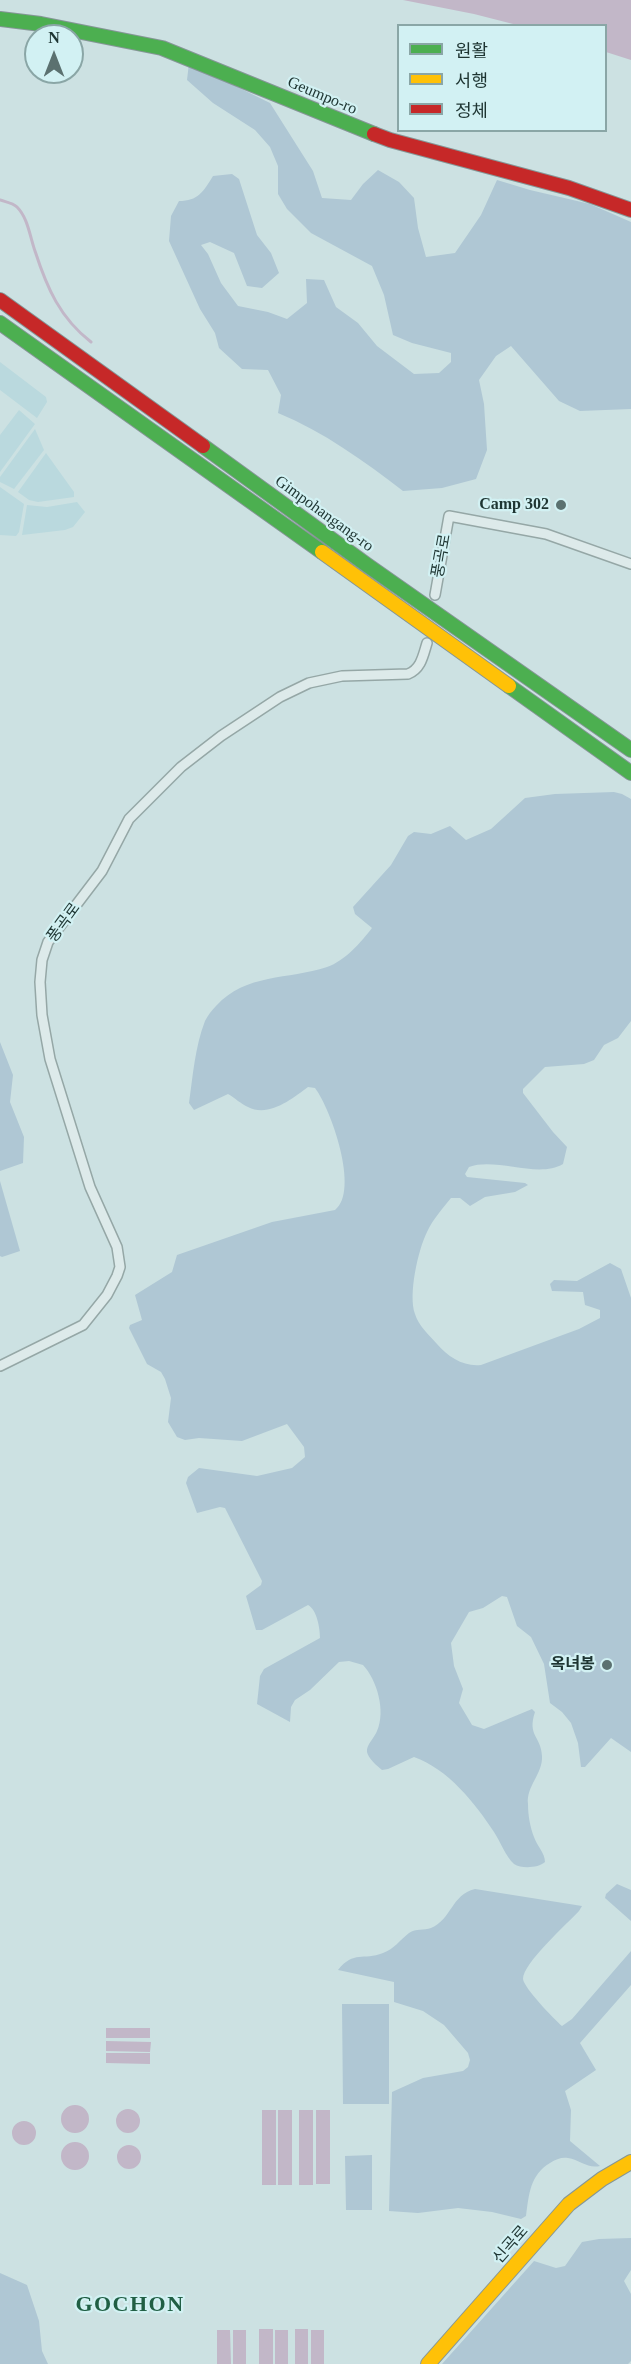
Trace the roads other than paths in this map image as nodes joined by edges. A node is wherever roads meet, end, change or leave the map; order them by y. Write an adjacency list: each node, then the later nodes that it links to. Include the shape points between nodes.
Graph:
1 (0, 19): 2 (main road, Geumpo-ro, via 162,48 390,140 569,188)
2 (631, 210)
3 (0, 300): 8 (main road, Gimpohangang-ro)
4 (0, 323): 9 (main road, Gimpohangang-ro)
5 (631, 564): 6 (street, 풍곡로, via 546,534 449,516)
6 (435, 596)
7 (427, 643): 10 (street, 풍곡로, via 414,672 342,676 309,683 280,697 181,767 129,819 102,872 48,942 40,982 50,1059 90,1187 117,1247 120,1267 112,1286 82,1325)
8 (631, 750)
9 (631, 773)
10 (0, 1366)
11 (631, 2162): 12 (main road, 신곡로, via 569,2204)
12 (428, 2364)

